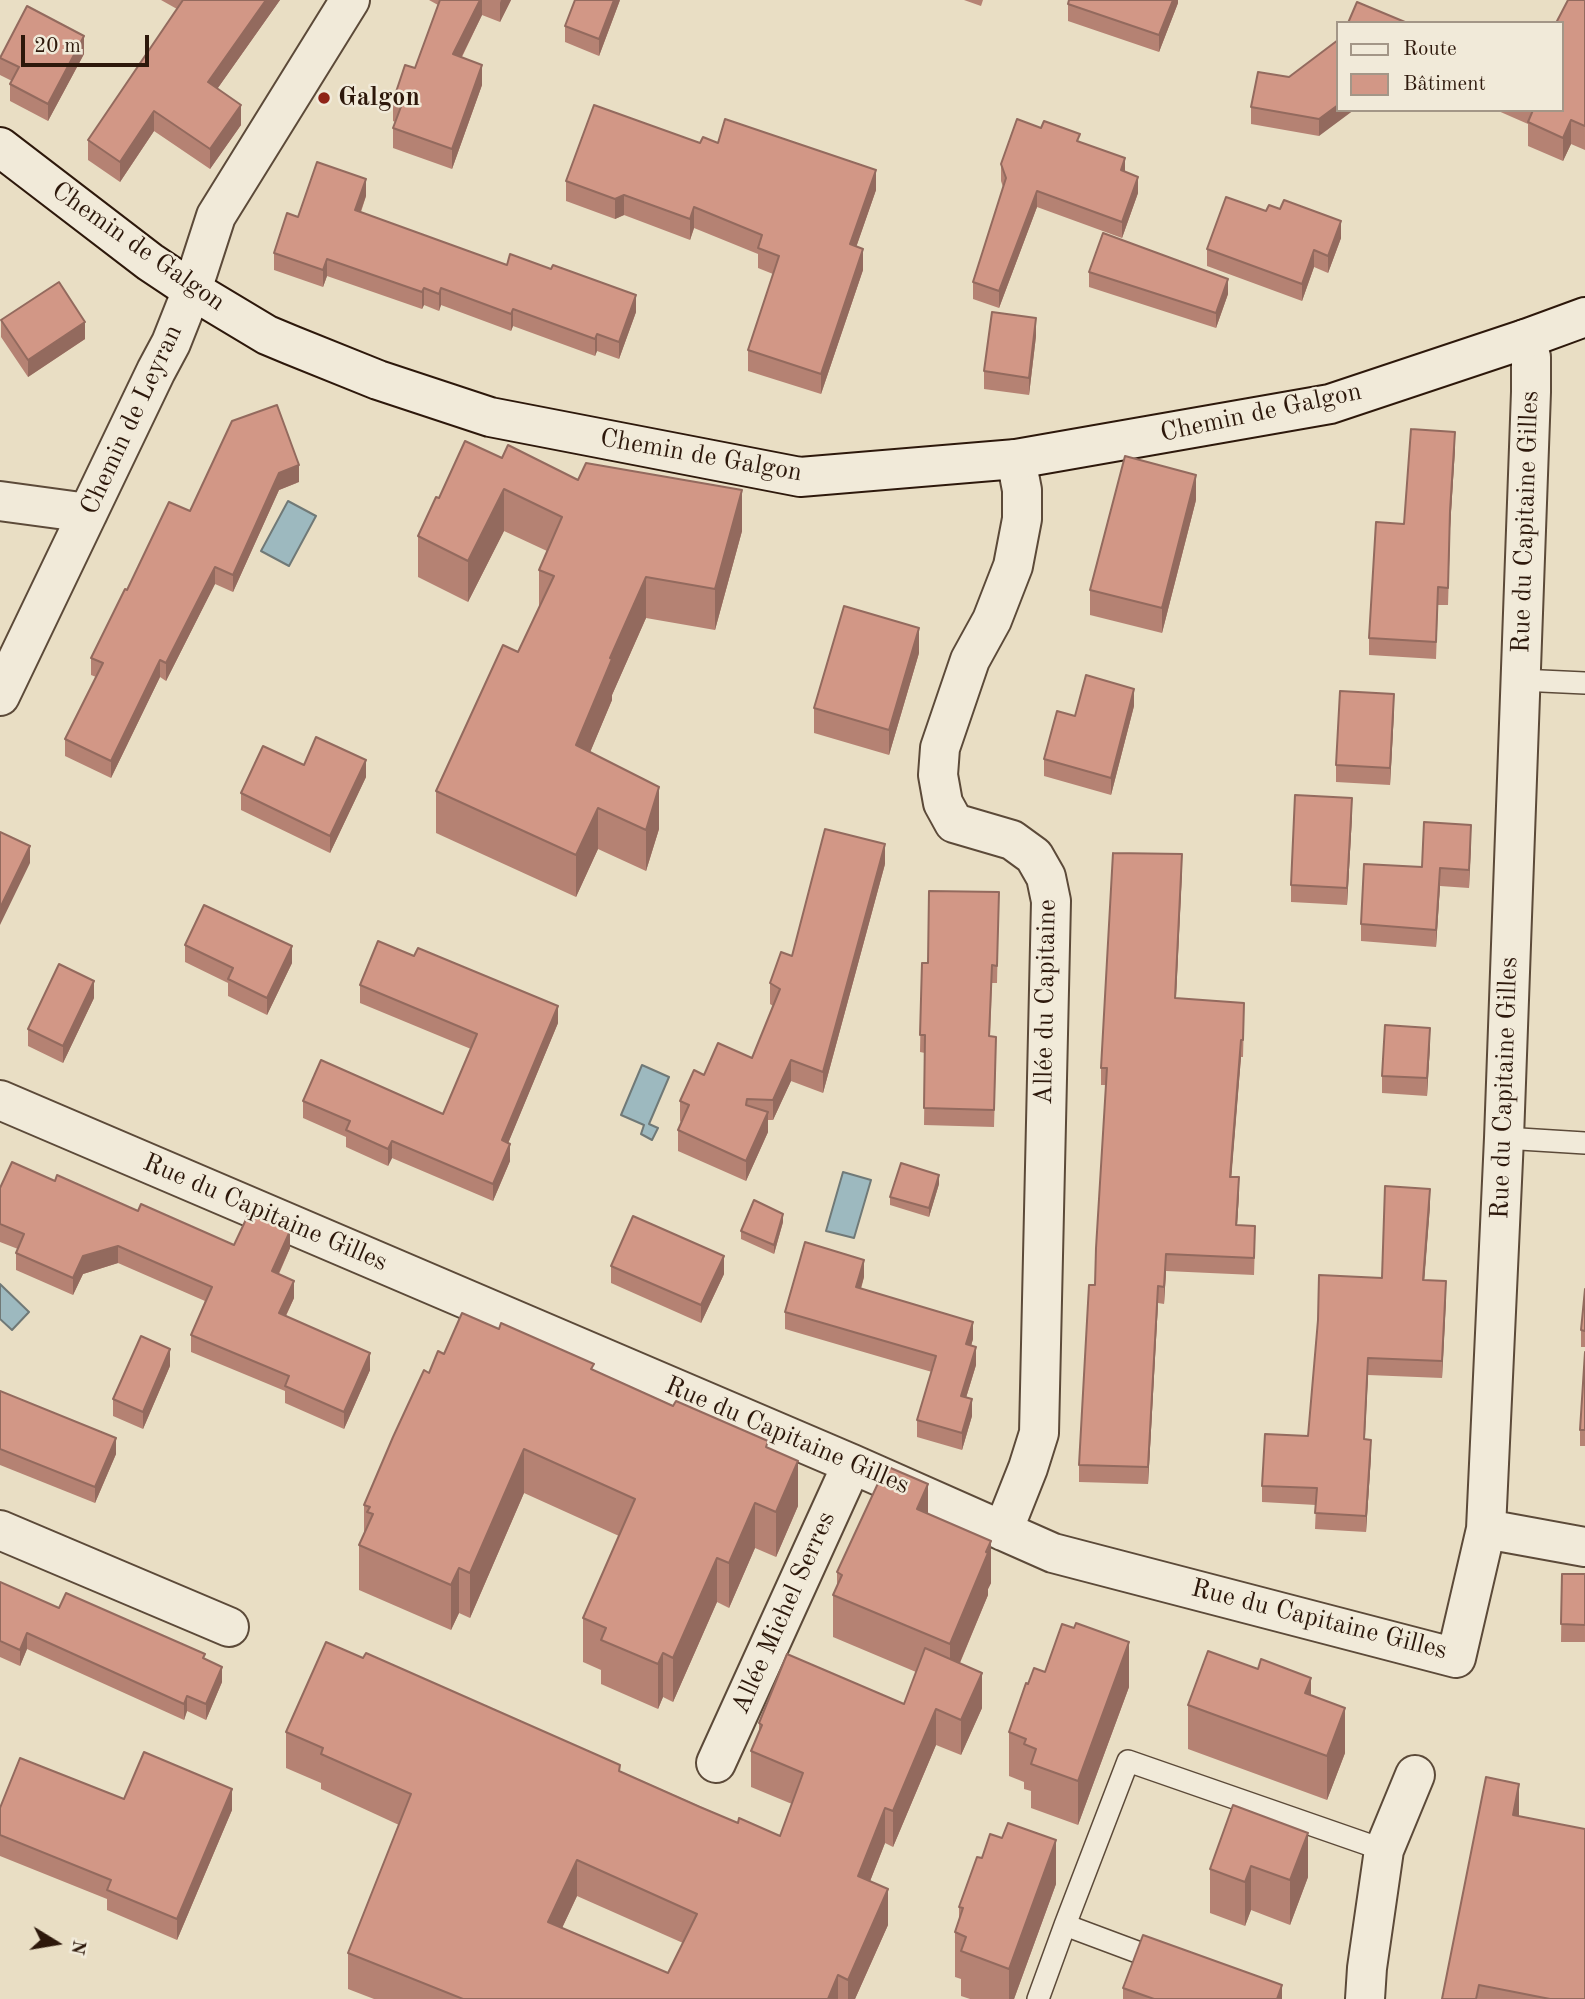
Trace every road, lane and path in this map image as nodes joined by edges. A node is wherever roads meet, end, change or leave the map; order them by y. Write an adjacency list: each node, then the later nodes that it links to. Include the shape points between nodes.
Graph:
1 (350, 0): 3 (street, Chemin de Leyran, via 216,216)
2 (0, 147): 3 (street, Chemin de Galgon)
3 (192, 290): 6 (street, Chemin de Galgon, via 267,335 378,380 490,417 800,477); 8 (street, Chemin de Leyran, via 172,343)
4 (1585, 317): 5 (street, Chemin de Galgon)
5 (1525, 339): 6 (street, Chemin de Galgon, via 1330,404); 9 (street, Rue du Capitaine Gilles, via 1531,380)
6 (1016, 459): 18 (street, Allée du Capitaine, via 1022,519 1013,566 970,660 940,748 938,775 943,803 954,823 1012,840 1034,856 1046,877 1051,901 1039,1433)
7 (0, 501): 8 (street)
8 (88, 513): 11 (street, Chemin de Leyran)
9 (1520, 680): 10 (lane); 13 (street, Rue du Capitaine Gilles)
10 (1585, 683)
11 (0, 696)
12 (0, 1100): 15 (street, Rue du Capitaine Gilles)
13 (1504, 1138): 14 (lane); 16 (street, Rue du Capitaine Gilles)
14 (1585, 1143)
15 (852, 1464): 18 (street, Rue du Capitaine Gilles); 21 (street, Allée Michel Serres, via 774,1653)
16 (1486, 1529): 18 (street, Rue du Capitaine Gilles, via 1456,1658 1053,1553); 19 (street)
17 (0, 1530): 20 (street)
18 (1003, 1531)
19 (1585, 1547)
20 (229, 1627)
21 (716, 1763)
22 (1415, 1775): 23 (street)
23 (1384, 1850): 24 (lane, via 1128,1761); 27 (street)
24 (1065, 1925): 25 (lane); 26 (lane)
25 (1177, 1967)
26 (1038, 1999)
27 (1365, 1999)

